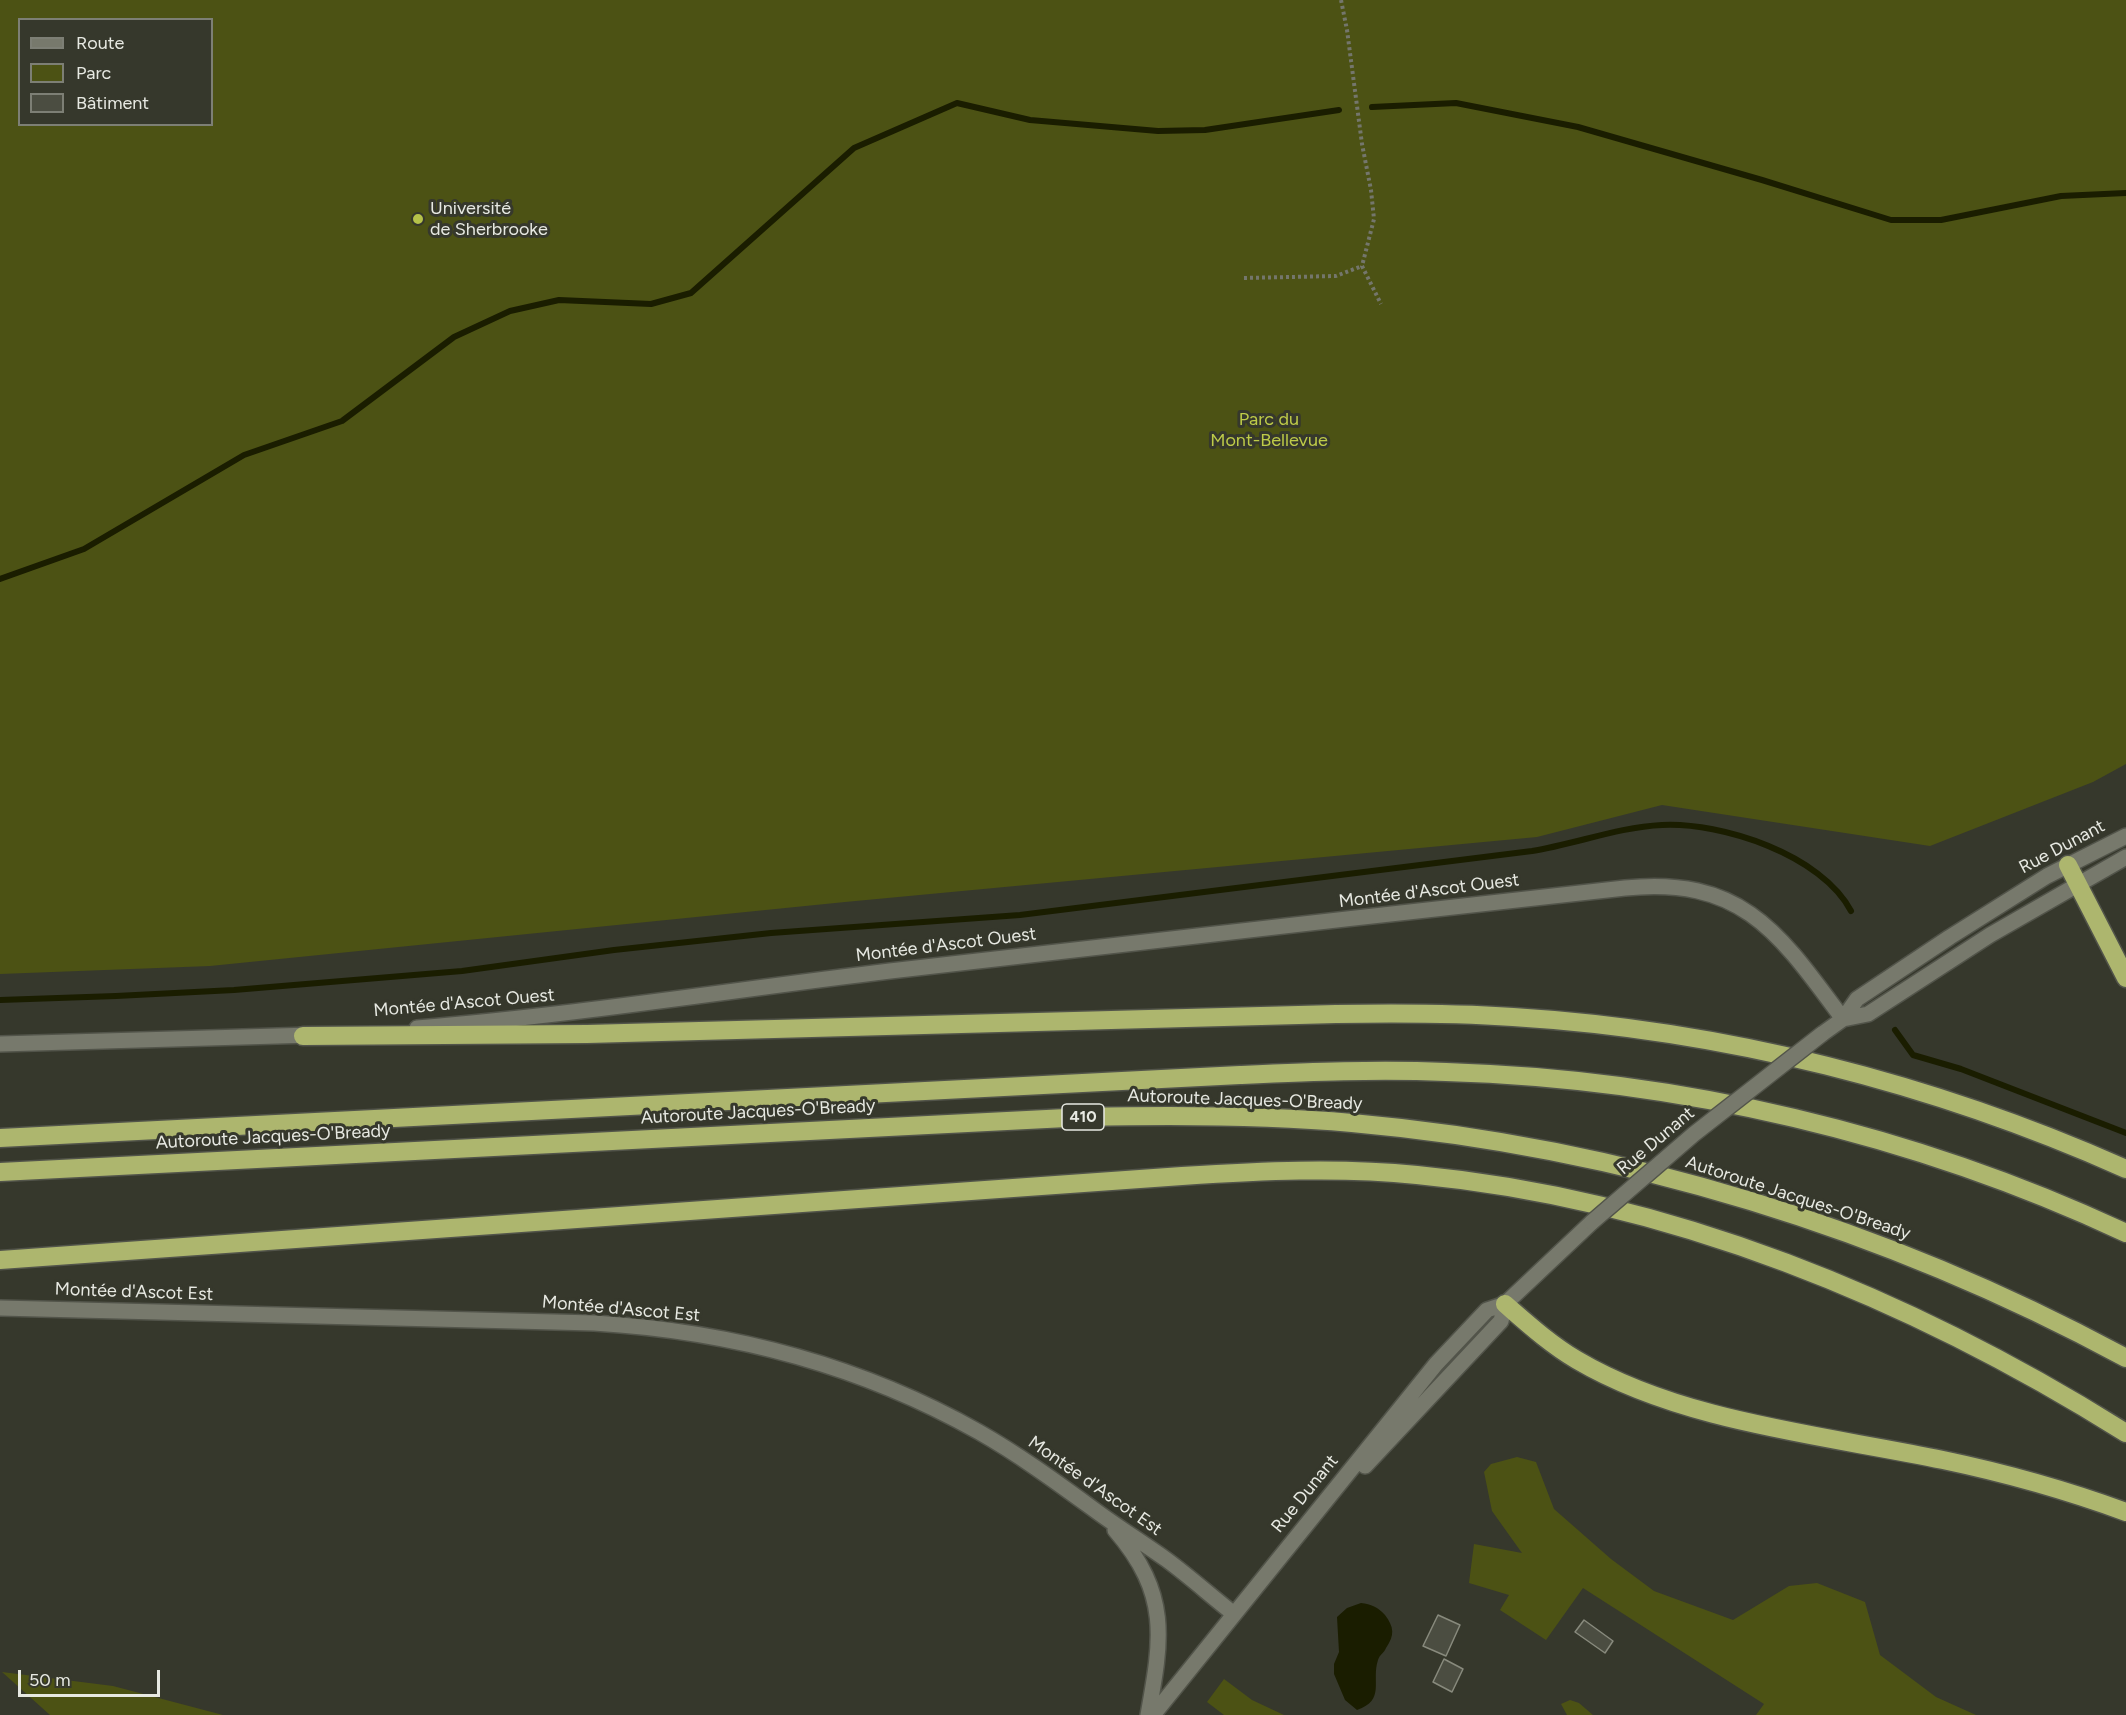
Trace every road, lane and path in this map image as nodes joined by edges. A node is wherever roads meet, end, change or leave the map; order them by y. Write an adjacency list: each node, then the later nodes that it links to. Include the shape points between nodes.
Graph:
1 (1341, 0): 2 (path, via 1374,219)
2 (1362, 266): 3 (path, via 1336,276); 4 (path)
3 (1244, 278)
4 (1381, 304)
5 (2126, 836): 7 (street, Rue Dunant)
6 (2126, 857): 8 (street, Rue Dunant)
7 (2068, 865): 8 (highway); 10 (street, Rue Dunant, via 1857,999)
8 (2078, 883): 9 (highway); 10 (street, Rue Dunant, via 1868,1014)
9 (2126, 978)
10 (1843, 1019): 11 (street, Montée d'Ascot Ouest, via 1786,944 1752,915 1706,893 1661,886 892,971 575,1012); 18 (street, Rue Dunant, bridge, via 1694,1134)
11 (303, 1036): 12 (street, Montée d'Ascot Ouest); 14 (highway, via 587,1034 1336,1014 1514,1017 1678,1036 1848,1071 1976,1110)
12 (0, 1044)
13 (0, 1138): 16 (highway, Autoroute Jacques-O'Bready / 410, via 1250,1074 1447,1072 1636,1088 1812,1123 1972,1170)
14 (2126, 1169)
15 (0, 1172): 20 (highway, Autoroute Jacques-O'Bready / 410, via 1086,1117 1237,1117 1352,1123 1556,1152 1757,1203 1936,1267)
16 (2126, 1233)
17 (0, 1260): 21 (highway, via 1182,1176 1296,1170 1391,1173 1490,1184 1586,1203 1770,1257 1944,1331 2027,1374)
18 (1505, 1304): 22 (highway, via 1577,1360 1667,1399 1764,1425 2006,1474); 24 (street, Rue Dunant, via 1487,1310 1436,1364)
19 (0, 1308): 23 (street, Montée d'Ascot Est, via 578,1323 652,1327 715,1336 816,1362 922,1403 1010,1451)
20 (2126, 1358)
21 (2126, 1433)
22 (2126, 1512)
23 (1103, 1516): 24 (street, Montée d'Ascot Est); 25 (street, via 1142,1566 1155,1600 1159,1646)
24 (1234, 1614): 26 (street, Rue Dunant)
25 (1149, 1715)
26 (1153, 1715)

